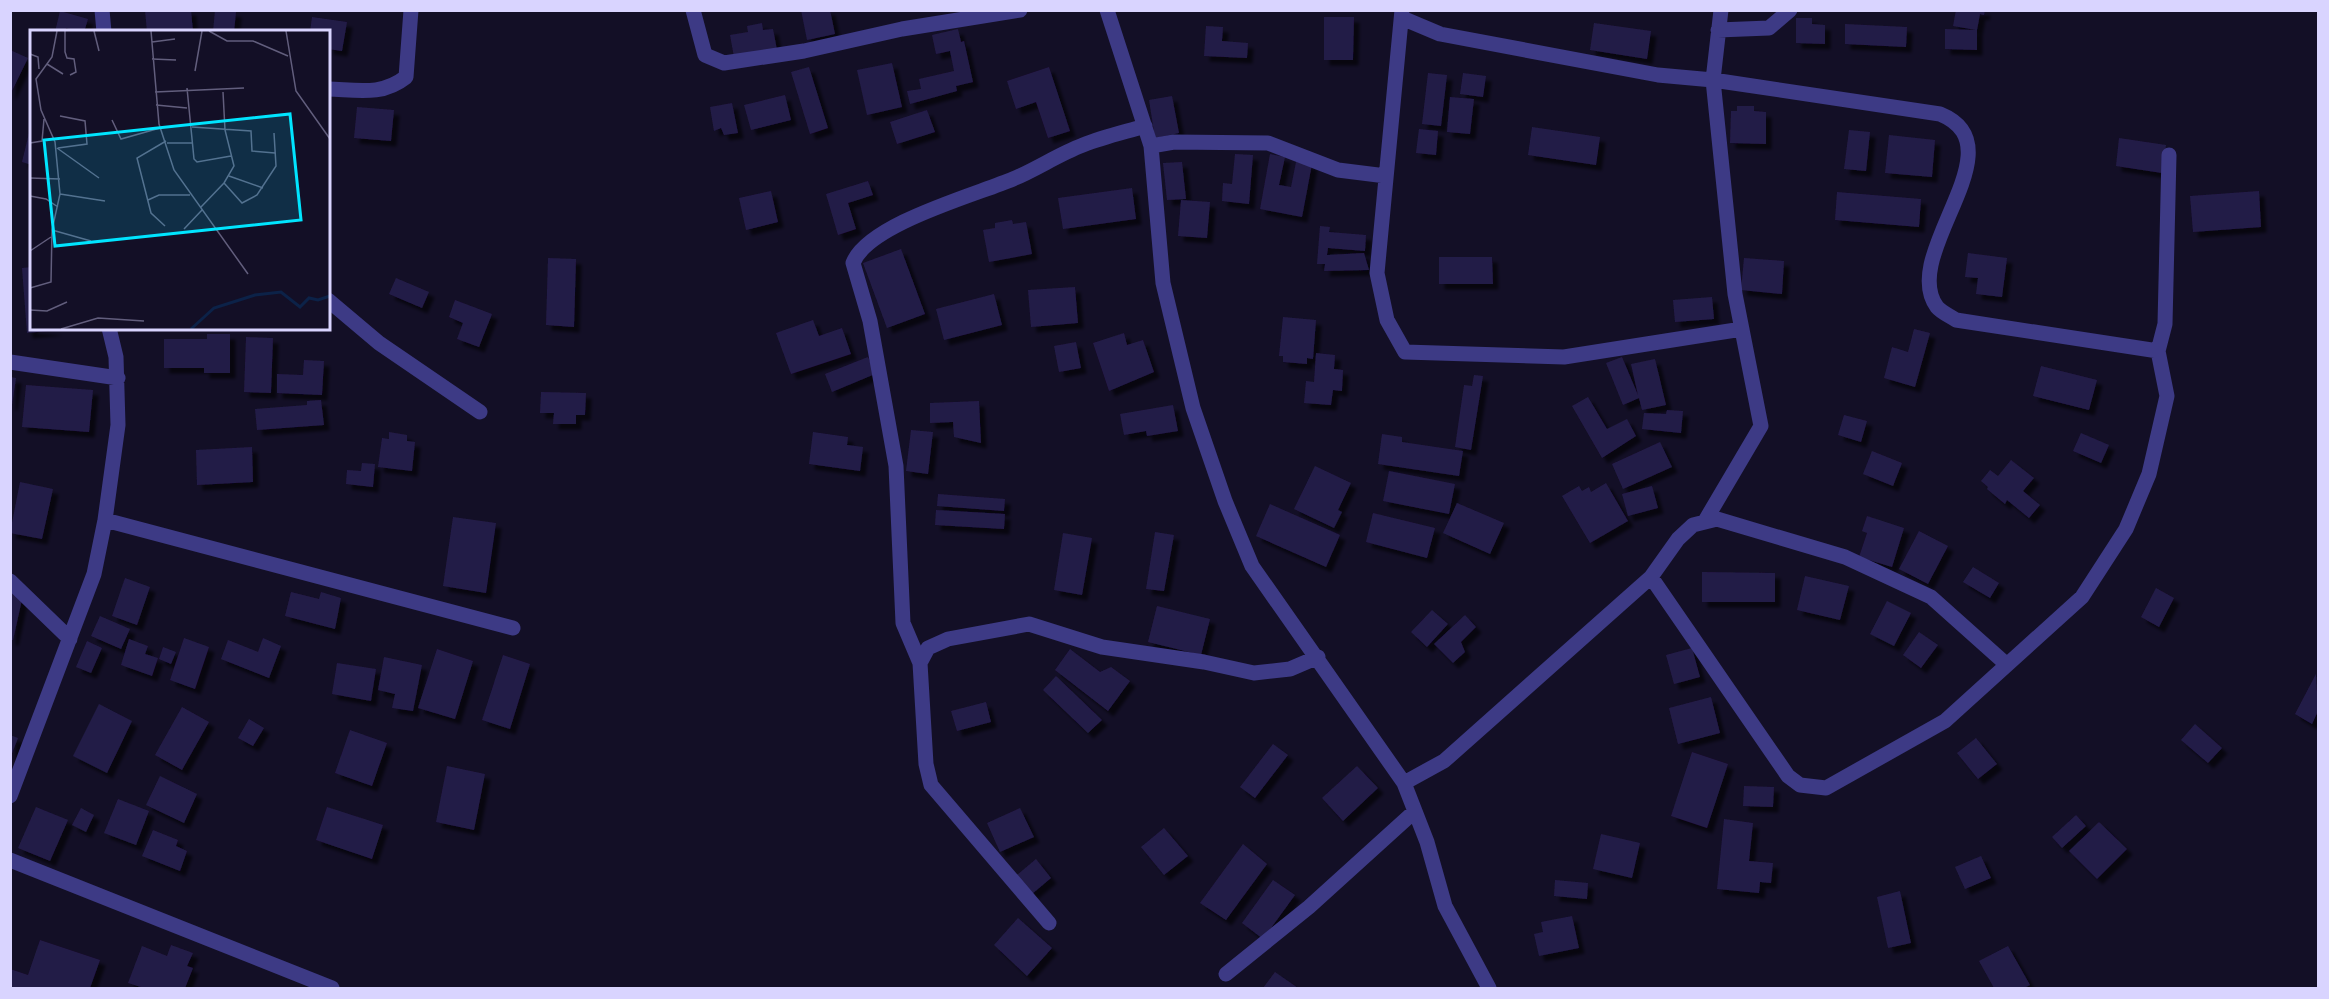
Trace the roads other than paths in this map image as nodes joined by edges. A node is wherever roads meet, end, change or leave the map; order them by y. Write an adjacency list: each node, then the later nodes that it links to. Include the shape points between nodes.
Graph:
1 (102, 10): 9 (street)
2 (411, 10): 12 (street, via 406,77 392,88)
3 (693, 10): 4 (street, via 705,55 724,63)
4 (1020, 10)
5 (1107, 10): 13 (street)
6 (1721, 10): 10 (street)
7 (1790, 10): 10 (street, via 1769,28)
8 (1402, 14): 11 (street, via 1440,34 1658,75); 16 (street)
9 (104, 30)
10 (1718, 30): 11 (street)
11 (1713, 80): 18 (street); 20 (street, via 1940,114 1952,119 1967,145 1967,166 1961,189 1936,242 1930,284 1938,308 1956,320)
12 (330, 89)
13 (1145, 126): 14 (street); 31 (street, via 1084,145 1014,178 916,216 867,243 853,263 870,321 896,466 903,623)
14 (1150, 146): 16 (street, via 1174,142 1268,143 1338,170); 30 (street, via 1163,283 1193,408 1252,566)
15 (2169, 155): 20 (street, via 2165,324)
16 (1386, 176): 18 (street, via 1377,273 1387,320 1406,352 1564,357)
17 (330, 302): 23 (street, via 379,343)
18 (1742, 329): 25 (street, via 1761,426)
19 (109, 330): 22 (street)
20 (2158, 351): 32 (street, via 2167,396 2149,474 2126,529 2082,597)
21 (10, 362): 22 (street)
22 (118, 378): 24 (street, via 118,425)
23 (480, 412)
24 (105, 520): 28 (street); 29 (street, via 94,574)
25 (1705, 520): 26 (street, via 1678,539); 32 (street, via 1717,519 1845,557 1931,597)
26 (1652, 577): 32 (street, via 1788,776 1800,785 1826,788 1945,721); 33 (street, via 1444,761)
27 (10, 581): 29 (street)
28 (513, 628)
29 (70, 639): 34 (street)
30 (1318, 657): 31 (street, via 1290,669 1254,673 1102,647 1029,624 948,639 928,648); 33 (street)
31 (920, 663): 37 (street, via 926,764 931,785)
32 (2006, 664)
33 (1404, 783): 35 (street)
34 (10, 796)
35 (1415, 811): 38 (street, via 1309,907); 40 (street, via 1445,906)
36 (10, 860): 39 (street)
37 (1049, 923)
38 (1226, 974)
39 (332, 988)
40 (1489, 988)

